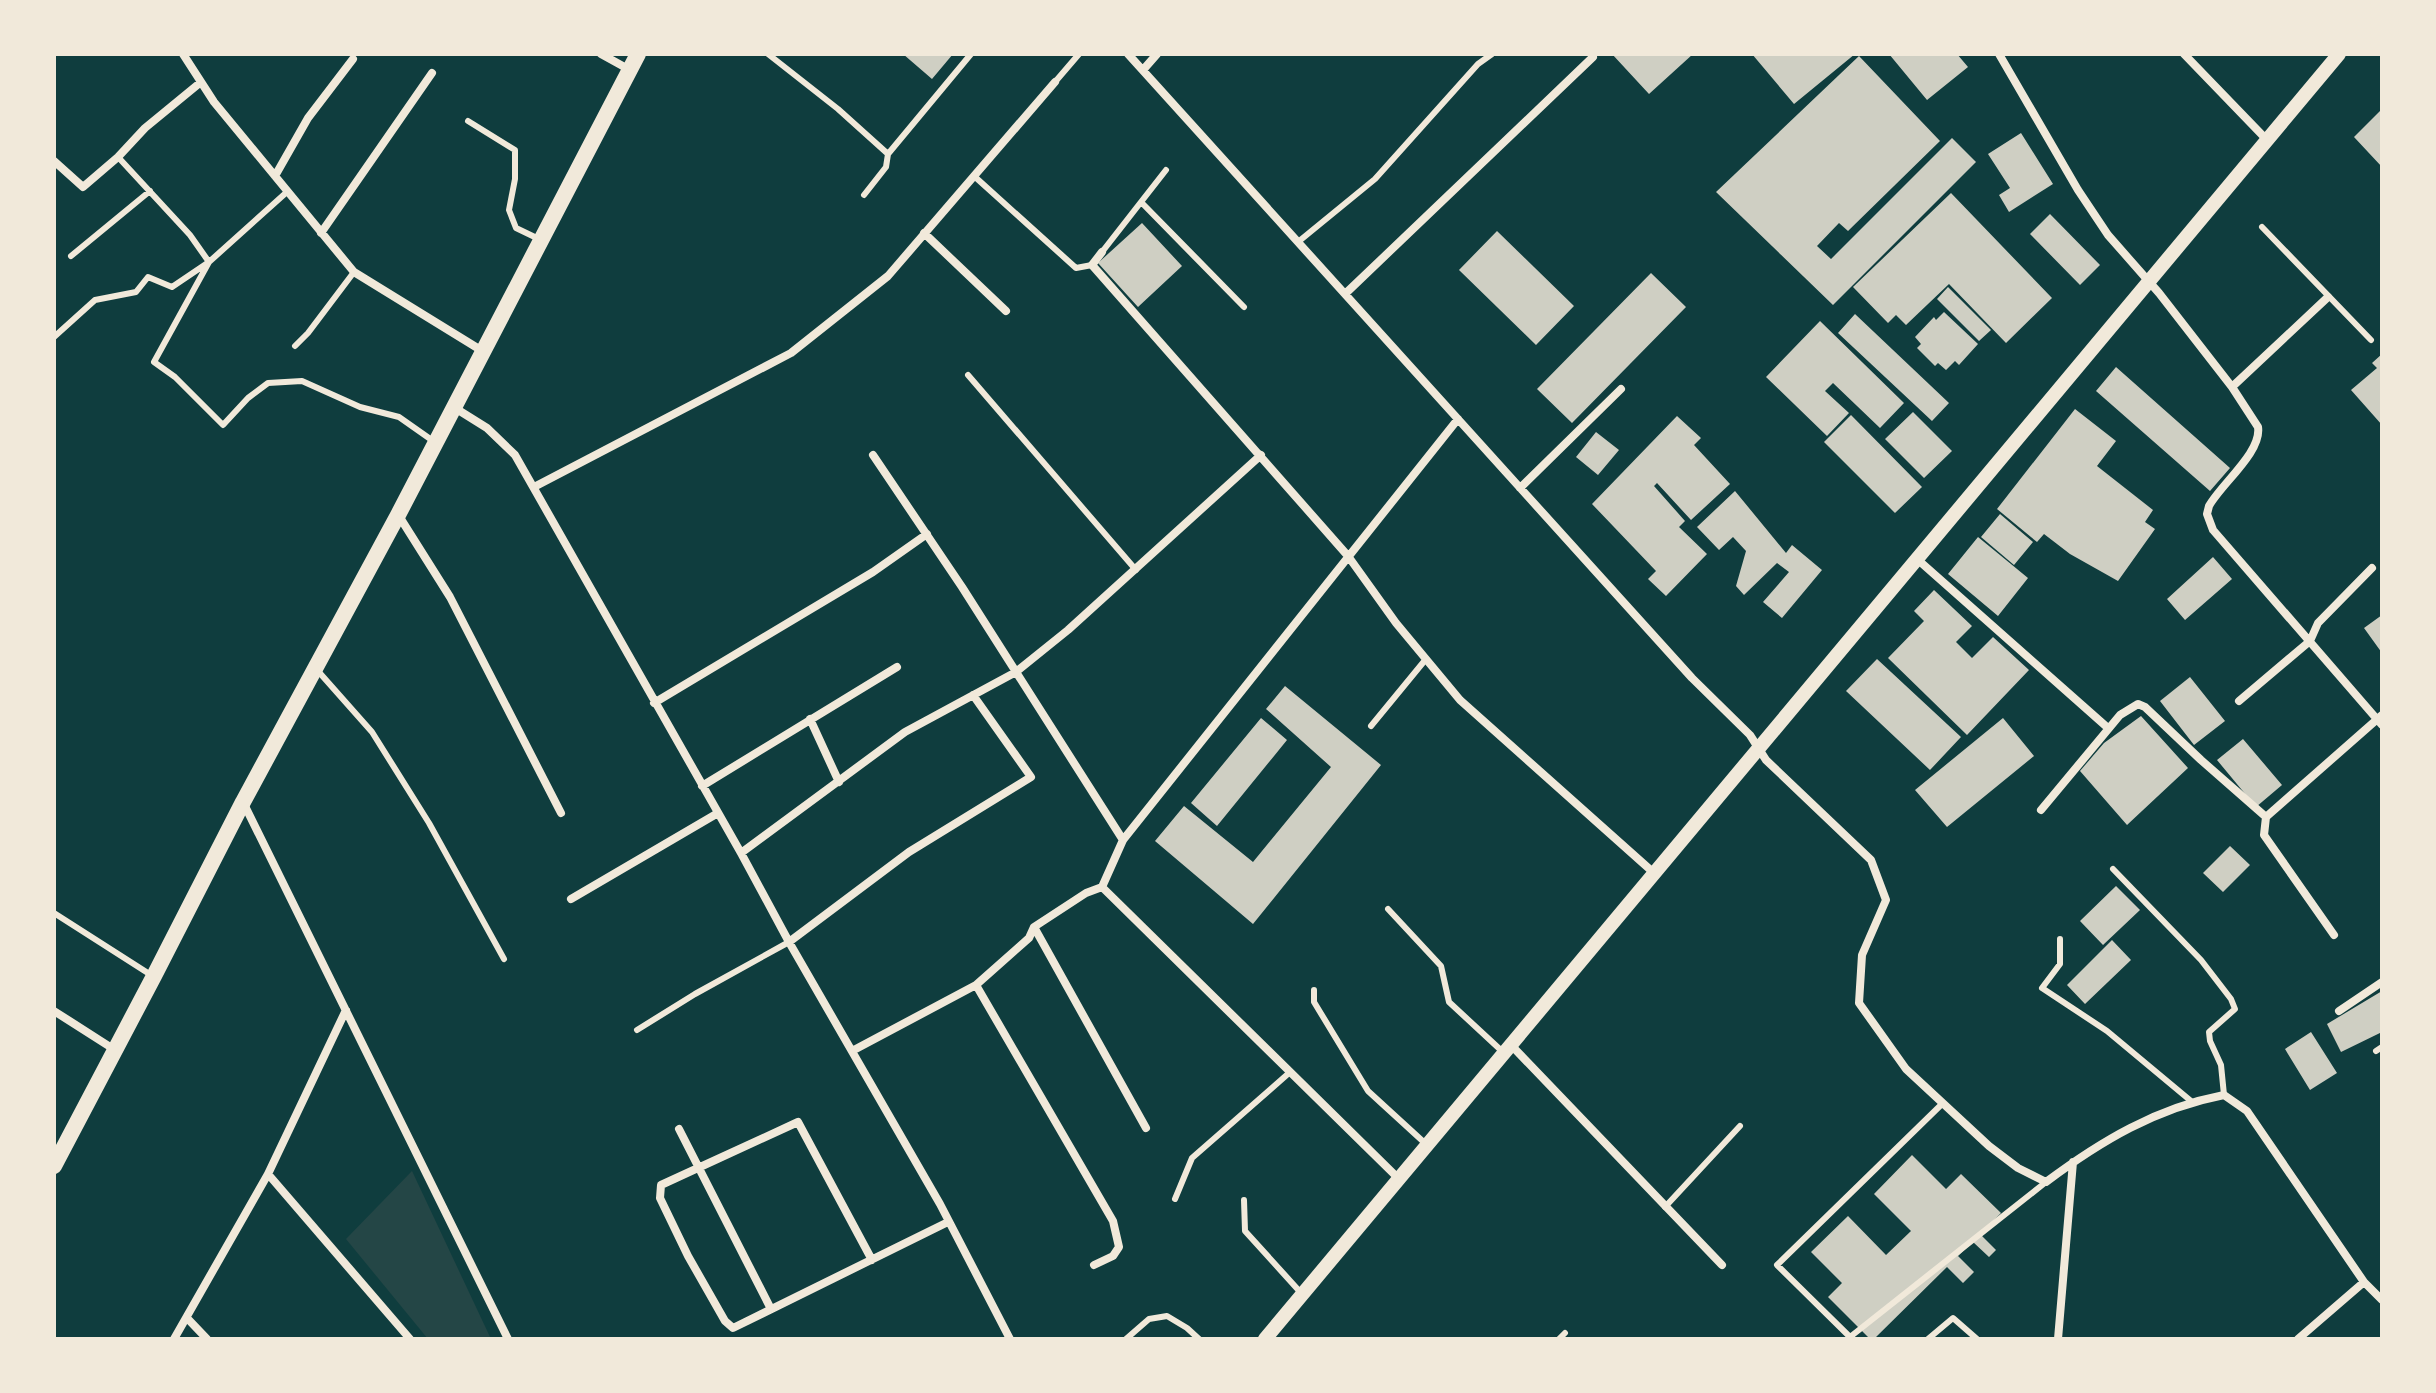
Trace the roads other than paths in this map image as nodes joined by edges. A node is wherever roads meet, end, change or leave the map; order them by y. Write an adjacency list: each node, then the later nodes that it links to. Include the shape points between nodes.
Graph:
1 (601, 54): 15 (street)
2 (638, 54): 15 (main road)
3 (768, 54): 22 (lane)
4 (971, 54): 22 (lane)
5 (1079, 54): 19 (lane)
6 (1128, 54): 16 (street)
7 (1157, 54): 16 (street)
8 (1492, 54): 37 (lane, via 1375,179)
9 (1999, 54): 43 (street, via 2078,190 2108,235)
10 (2184, 54): 21 (street)
11 (2339, 54): 21 (street)
12 (187, 55): 18 (street)
13 (1593, 57): 44 (street)
14 (353, 59): 26 (street, via 308,118)
15 (630, 70): 35 (main road)
16 (1143, 70): 37 (street)
17 (432, 73): 33 (street)
18 (201, 82): 23 (street); 26 (street)
19 (1055, 82): 27 (street)
20 (468, 121): 35 (lane, via 515,150 509,210 516,228)
21 (2267, 140): 43 (street)
22 (888, 154): 30 (lane, via 886,167)
23 (118, 157): 24 (street, via 83,187); 28 (lane)
24 (54, 161)
25 (1166, 170): 31 (lane)
26 (275, 176): 29 (street)
27 (974, 176): 34 (street); 41 (lane, via 1076,268)
28 (150, 191): 39 (lane); 40 (lane)
29 (288, 191): 33 (street); 40 (lane)
30 (864, 195)
31 (1141, 202): 38 (lane); 46 (lane)
32 (2262, 227): 45 (lane)
33 (321, 233): 42 (street)
34 (924, 233): 47 (street); 60 (street, via 888,276 791,353)
35 (541, 240): 51 (main road)
36 (1098, 241): 38 (lane)
37 (1298, 242): 44 (street)
38 (1102, 252): 41 (street)
39 (71, 256)
40 (209, 262): 48 (lane, via 172,287 148,277 136,292 95,300); 57 (lane, via 154,362 223,425 268,383 302,381 360,407 399,417)
41 (1092, 265): 59 (street)
42 (354, 272): 50 (lane); 51 (street)
43 (2149, 281): 53 (street); 65 (street)
44 (1345, 294): 56 (street)
45 (2328, 297): 49 (lane); 53 (street)
46 (1244, 307)
47 (1006, 311)
48 (54, 337)
49 (2371, 340)
50 (295, 346)
51 (484, 352): 55 (main road)
52 (968, 375): 67 (lane)
53 (2232, 387): 68 (street, via 2259,434 2214,498 2209,521)
54 (1621, 389): 61 (street)
55 (455, 408): 57 (main road); 60 (street, via 502,440)
56 (1458, 419): 61 (street); 64 (street)
57 (436, 443): 62 (main road)
58 (873, 455): 63 (street)
59 (1261, 455): 64 (street); 67 (street)
60 (534, 487): 75 (street)
61 (1520, 488): 80 (street)
62 (398, 515): 71 (main road); 85 (street, via 450,597)
63 (927, 534): 72 (street); 75 (street)
64 (1348, 556): 69 (street); 88 (street)
65 (1917, 559): 79 (street); 80 (street)
66 (2372, 568): 68 (street, via 2318,623)
67 (1136, 570): 72 (street)
68 (2310, 641): 74 (street); 77 (street)
69 (1426, 659): 78 (lane); 91 (street, via 1460,700)
70 (897, 667): 76 (street)
71 (315, 669): 83 (main road); 100 (lane, via 372,732)
72 (1016, 672): 73 (street); 88 (street)
73 (973, 695): 81 (street, via 905,732); 99 (street, via 1031,777 909,852)
74 (2239, 701)
75 (654, 703): 82 (street)
76 (810, 719): 81 (street); 82 (street)
77 (2380, 720): 87 (street)
78 (1371, 726)
79 (2108, 728): 84 (street); 87 (street, via 2138,704 2145,707)
80 (1758, 748): 91 (street); 115 (street, via 1871,860 1886,900 1862,955 1859,1003 1906,1069)
81 (839, 782): 89 (street)
82 (702, 786): 86 (street)
83 (243, 802): 101 (main road); 105 (street)
84 (2041, 810)
85 (561, 813)
86 (718, 813): 89 (street); 93 (street)
87 (2266, 817): 97 (street, via 2264,835)
88 (1123, 840): 92 (street)
89 (741, 853): 99 (street)
90 (2113, 869): 113 (lane, via 2231,999 2235,1009 2209,1032 2221,1065)
91 (1654, 873): 109 (street)
92 (1102, 887): 96 (street); 112 (street)
93 (571, 899)
94 (1388, 909): 109 (lane, via 1441,966 1449,1002)
95 (54, 913): 101 (lane)
96 (1034, 927): 103 (street, via 1029,938); 117 (street)
97 (2334, 935)
98 (2060, 939): 114 (lane, via 2060,964 2042,988 2107,1031)
99 (789, 942): 108 (lane); 111 (street)
100 (504, 959)
101 (154, 976): 110 (main road)
102 (2382, 982): 107 (street)
103 (976, 985): 111 (street); 131 (street, via 1113,1221 1119,1247)
104 (1314, 990): 119 (lane, via 1314,1002 1368,1091)
105 (346, 1010): 123 (street); 142 (street)
106 (54, 1011): 110 (street)
107 (2339, 1011)
108 (637, 1030)
109 (1508, 1049): 119 (street); 128 (street)
110 (115, 1050): 121 (main road)
111 (852, 1051): 129 (street)
112 (1289, 1073): 124 (street); 126 (lane, via 1192,1158)
113 (2224, 1095): 114 (street); 133 (street, via 2247,1111)
114 (2191, 1101): 120 (street, via 2142,1120)
115 (1943, 1103): 125 (street, via 1989,1146); 125 (lane, via 1777,1265 1850,1337)
116 (1740, 1126): 128 (lane)
117 (1146, 1128)
118 (679, 1129): 122 (street)
119 (1427, 1145): 124 (street)
120 (2073, 1162): 125 (street); 150 (street)
121 (54, 1166)
122 (698, 1168): 130 (street, via 798,1122); 136 (street); 136 (street, via 661,1185 660,1192 688,1256 729,1326)
123 (268, 1174): 137 (street); 141 (street)
124 (1399, 1179): 134 (street)
125 (2046, 1182)
126 (1175, 1199)
127 (1244, 1200): 134 (lane, via 1245,1231)
128 (1665, 1207): 132 (street)
129 (948, 1222): 130 (street); 143 (street)
130 (872, 1260): 136 (street)
131 (1094, 1265)
132 (1722, 1265)
133 (2364, 1282): 135 (street); 151 (street)
134 (1302, 1294): 146 (street)
135 (2382, 1300)
136 (771, 1309)
137 (187, 1318): 139 (street); 140 (street)
138 (1565, 1333): 147 (lane)
139 (174, 1339)
140 (207, 1339)
141 (410, 1339)
142 (508, 1339)
143 (1010, 1339)
144 (1126, 1339): 145 (lane, via 1149,1319 1167,1316)
145 (1199, 1339)
146 (1265, 1339)
147 (1559, 1339)
148 (1928, 1339): 149 (lane, via 1953,1318)
149 (1977, 1339)
150 (2058, 1339)
151 (2298, 1339)

